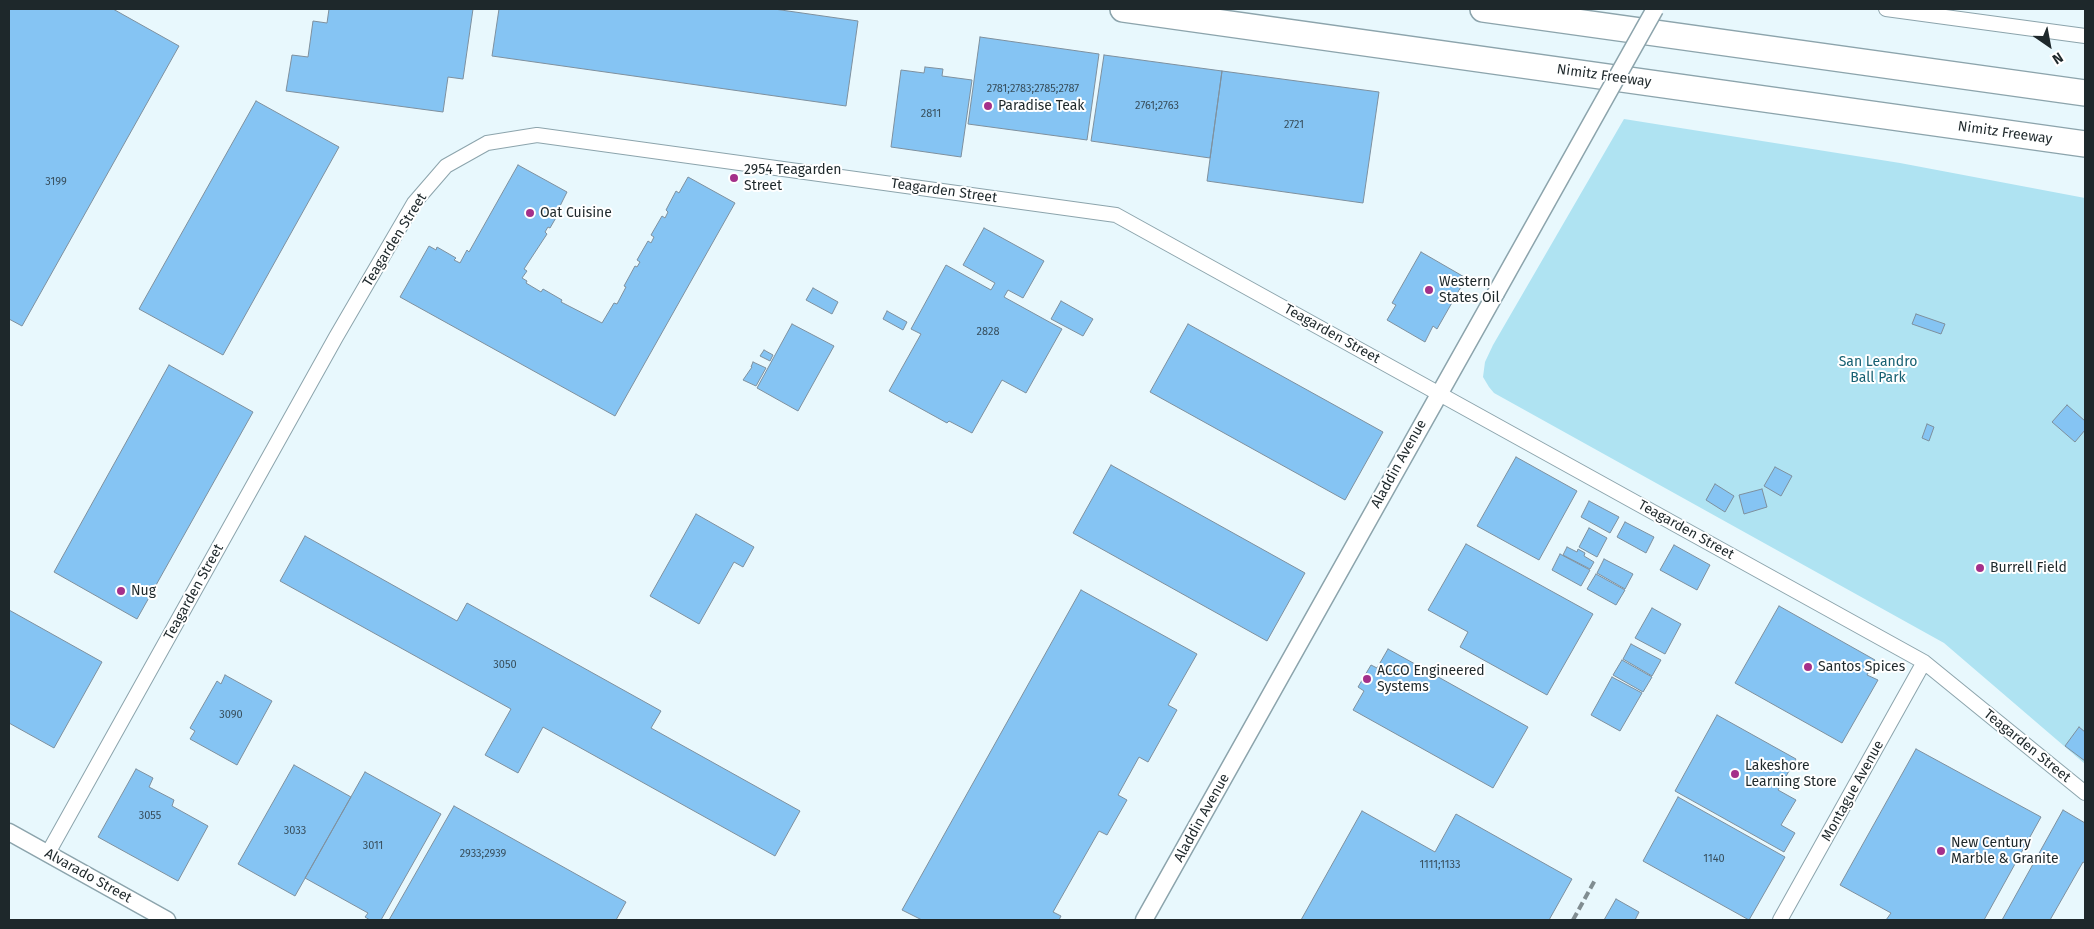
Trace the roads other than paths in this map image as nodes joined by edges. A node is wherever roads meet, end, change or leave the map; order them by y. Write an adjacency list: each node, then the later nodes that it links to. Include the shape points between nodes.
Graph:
1 (1123, 9): 7 (highway, Nimitz Freeway)
2 (1483, 9): 6 (highway)
3 (1655, 9): 8 (street, Aladdin Avenue, bridge)
4 (1886, 9): 5 (street)
5 (2085, 36)
6 (2085, 93)
7 (2085, 144)
8 (1439, 393): 9 (street, Teagarden Street); 12 (street, Teagarden Street, via 1116,215 545,135 487,143 446,166 414,203); 14 (street, Aladdin Avenue)
9 (1924, 662): 10 (street, Teagarden Street); 15 (street, Montague Avenue)
10 (2085, 793)
11 (9, 832): 12 (street, Alvarado Street)
12 (48, 853): 13 (street, Alvarado Street)
13 (167, 920)
14 (1144, 920)
15 (1780, 920)

